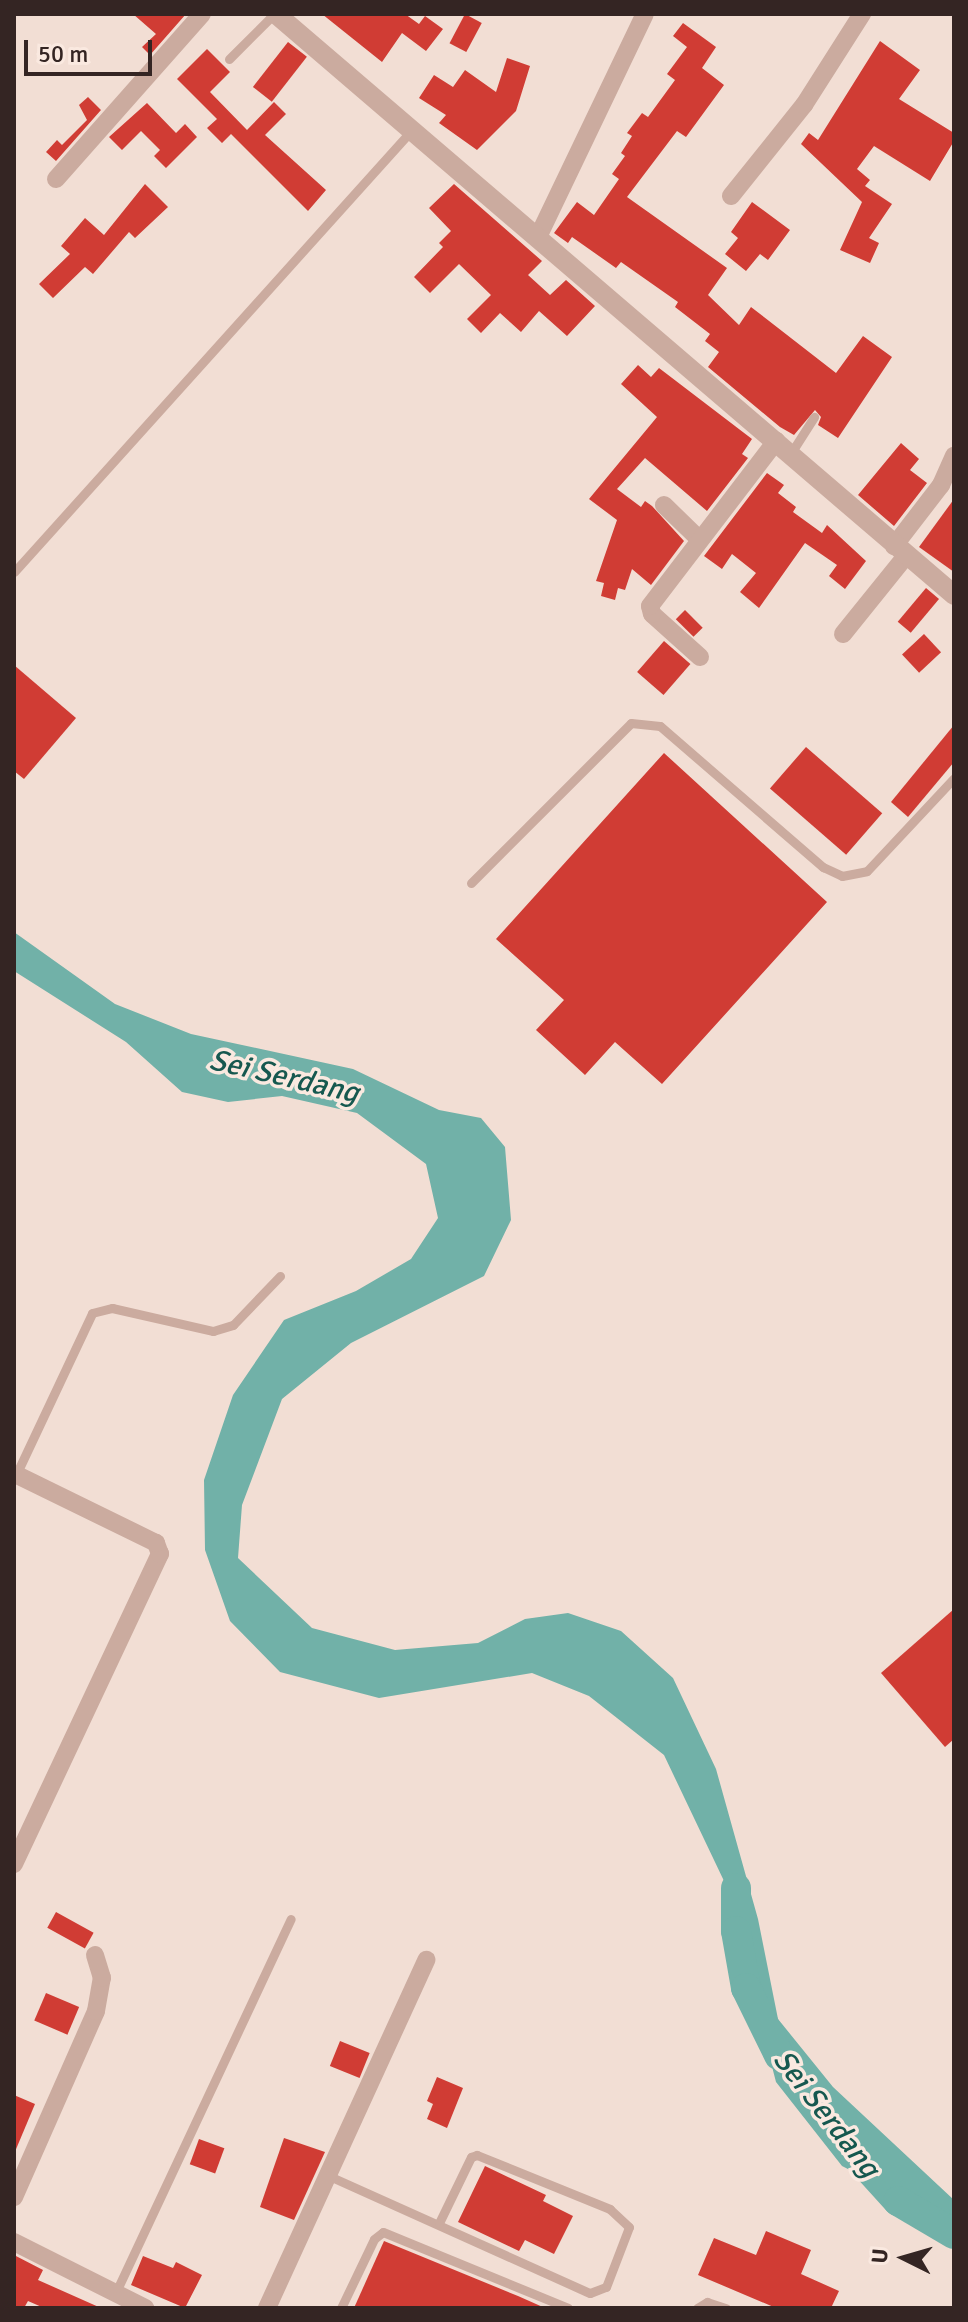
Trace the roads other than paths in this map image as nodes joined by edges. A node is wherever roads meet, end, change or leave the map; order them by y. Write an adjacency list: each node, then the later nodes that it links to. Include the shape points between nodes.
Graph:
1 (202, 14): 7 (street)
2 (275, 14): 5 (lane); 6 (street)
3 (645, 14): 9 (street)
4 (862, 14): 8 (street, via 804,105)
5 (229, 59)
6 (411, 131): 9 (street); 16 (lane)
7 (56, 179)
8 (731, 196)
9 (538, 237): 11 (street)
10 (814, 417): 11 (lane)
11 (784, 447): 14 (street); 15 (street)
12 (954, 456): 15 (street)
13 (664, 505): 14 (street)
14 (699, 539): 19 (street, via 650,609)
15 (900, 551): 17 (street); 18 (street)
16 (14, 572)
17 (954, 595)
18 (843, 634)
19 (700, 657)
20 (954, 778): 21 (lane, via 867,871 842,876 823,867 660,726 631,723)
21 (471, 883)
22 (280, 1276): 23 (lane, via 233,1325 213,1331 112,1308 92,1313)
23 (15, 1477): 24 (street, via 156,1543 160,1554)
24 (14, 1864)
25 (291, 1919): 32 (lane)
26 (95, 1955): 29 (street, via 102,1978 96,2011)
27 (426, 1960): 28 (street)
28 (327, 2175): 30 (lane); 34 (street)
29 (14, 2197)
30 (439, 2223): 30 (lane, via 595,2293 606,2287 629,2233 628,2222 610,2209 477,2155 471,2157)
31 (14, 2242): 32 (street)
32 (115, 2294): 33 (street)
33 (145, 2308)
34 (267, 2308)
35 (341, 2308): 36 (lane, via 374,2239 383,2232)
36 (568, 2308)
37 (697, 2308): 38 (lane, via 707,2302)
38 (726, 2308)

